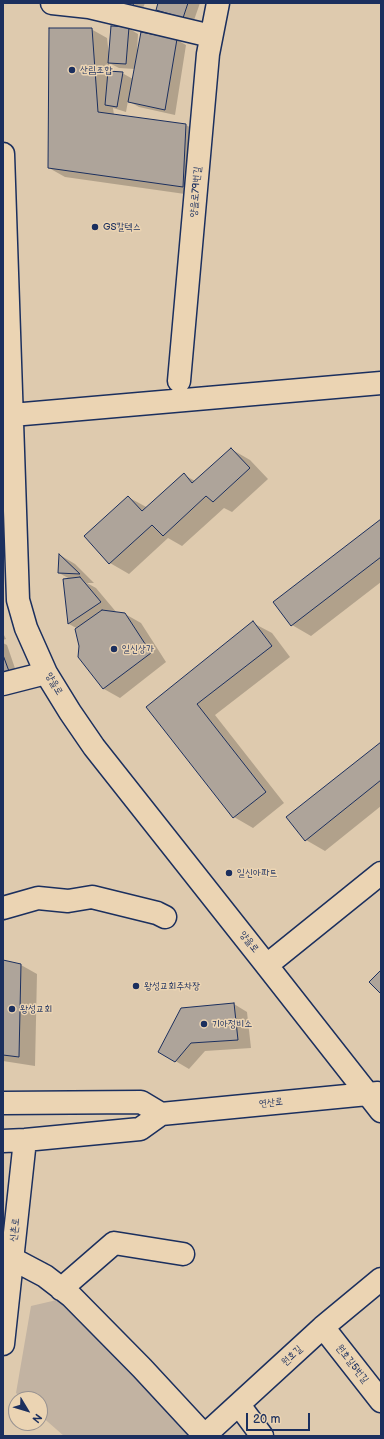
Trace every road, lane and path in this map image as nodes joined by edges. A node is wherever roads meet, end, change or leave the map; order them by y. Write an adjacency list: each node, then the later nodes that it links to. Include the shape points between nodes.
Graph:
1 (52, 3): 3 (street, via 89,7)
2 (218, 3): 3 (street, 양을로79번길)
3 (211, 36): 5 (street, 양을로79번길)
4 (3, 154): 7 (street, 양을로)
5 (178, 381)
6 (381, 382): 7 (street)
7 (12, 415): 8 (street, 양을로)
8 (10, 573): 9 (street, 양을로, via 26,628)
9 (46, 673): 10 (street); 14 (street, 양을로, via 94,747)
10 (3, 684)
11 (381, 873): 14 (street)
12 (3, 908): 13 (street, via 38,898 68,901 92,897)
13 (165, 917)
14 (267, 965): 15 (street, 양을로)
15 (374, 1093): 17 (street, 양을로); 18 (street, 연산로)
16 (3, 1103): 18 (street, via 141,1102)
17 (381, 1111)
18 (161, 1114): 19 (street, 연산로, via 140,1129)
19 (25, 1140): 20 (street, 연산로); 22 (street, 신촌로)
20 (3, 1141)
21 (183, 1254): 24 (street, via 114,1243)
22 (11, 1258): 24 (street, via 45,1276); 26 (street, 신촌로)
23 (381, 1279): 25 (street, 원호길)
24 (61, 1289): 29 (street, via 142,1368)
25 (324, 1327): 27 (street, 원호길5번길); 28 (street, 원호길)
26 (3, 1344)
27 (381, 1401)
28 (239, 1405): 29 (street, 원호길); 30 (street)
29 (204, 1436)
30 (262, 1436)

